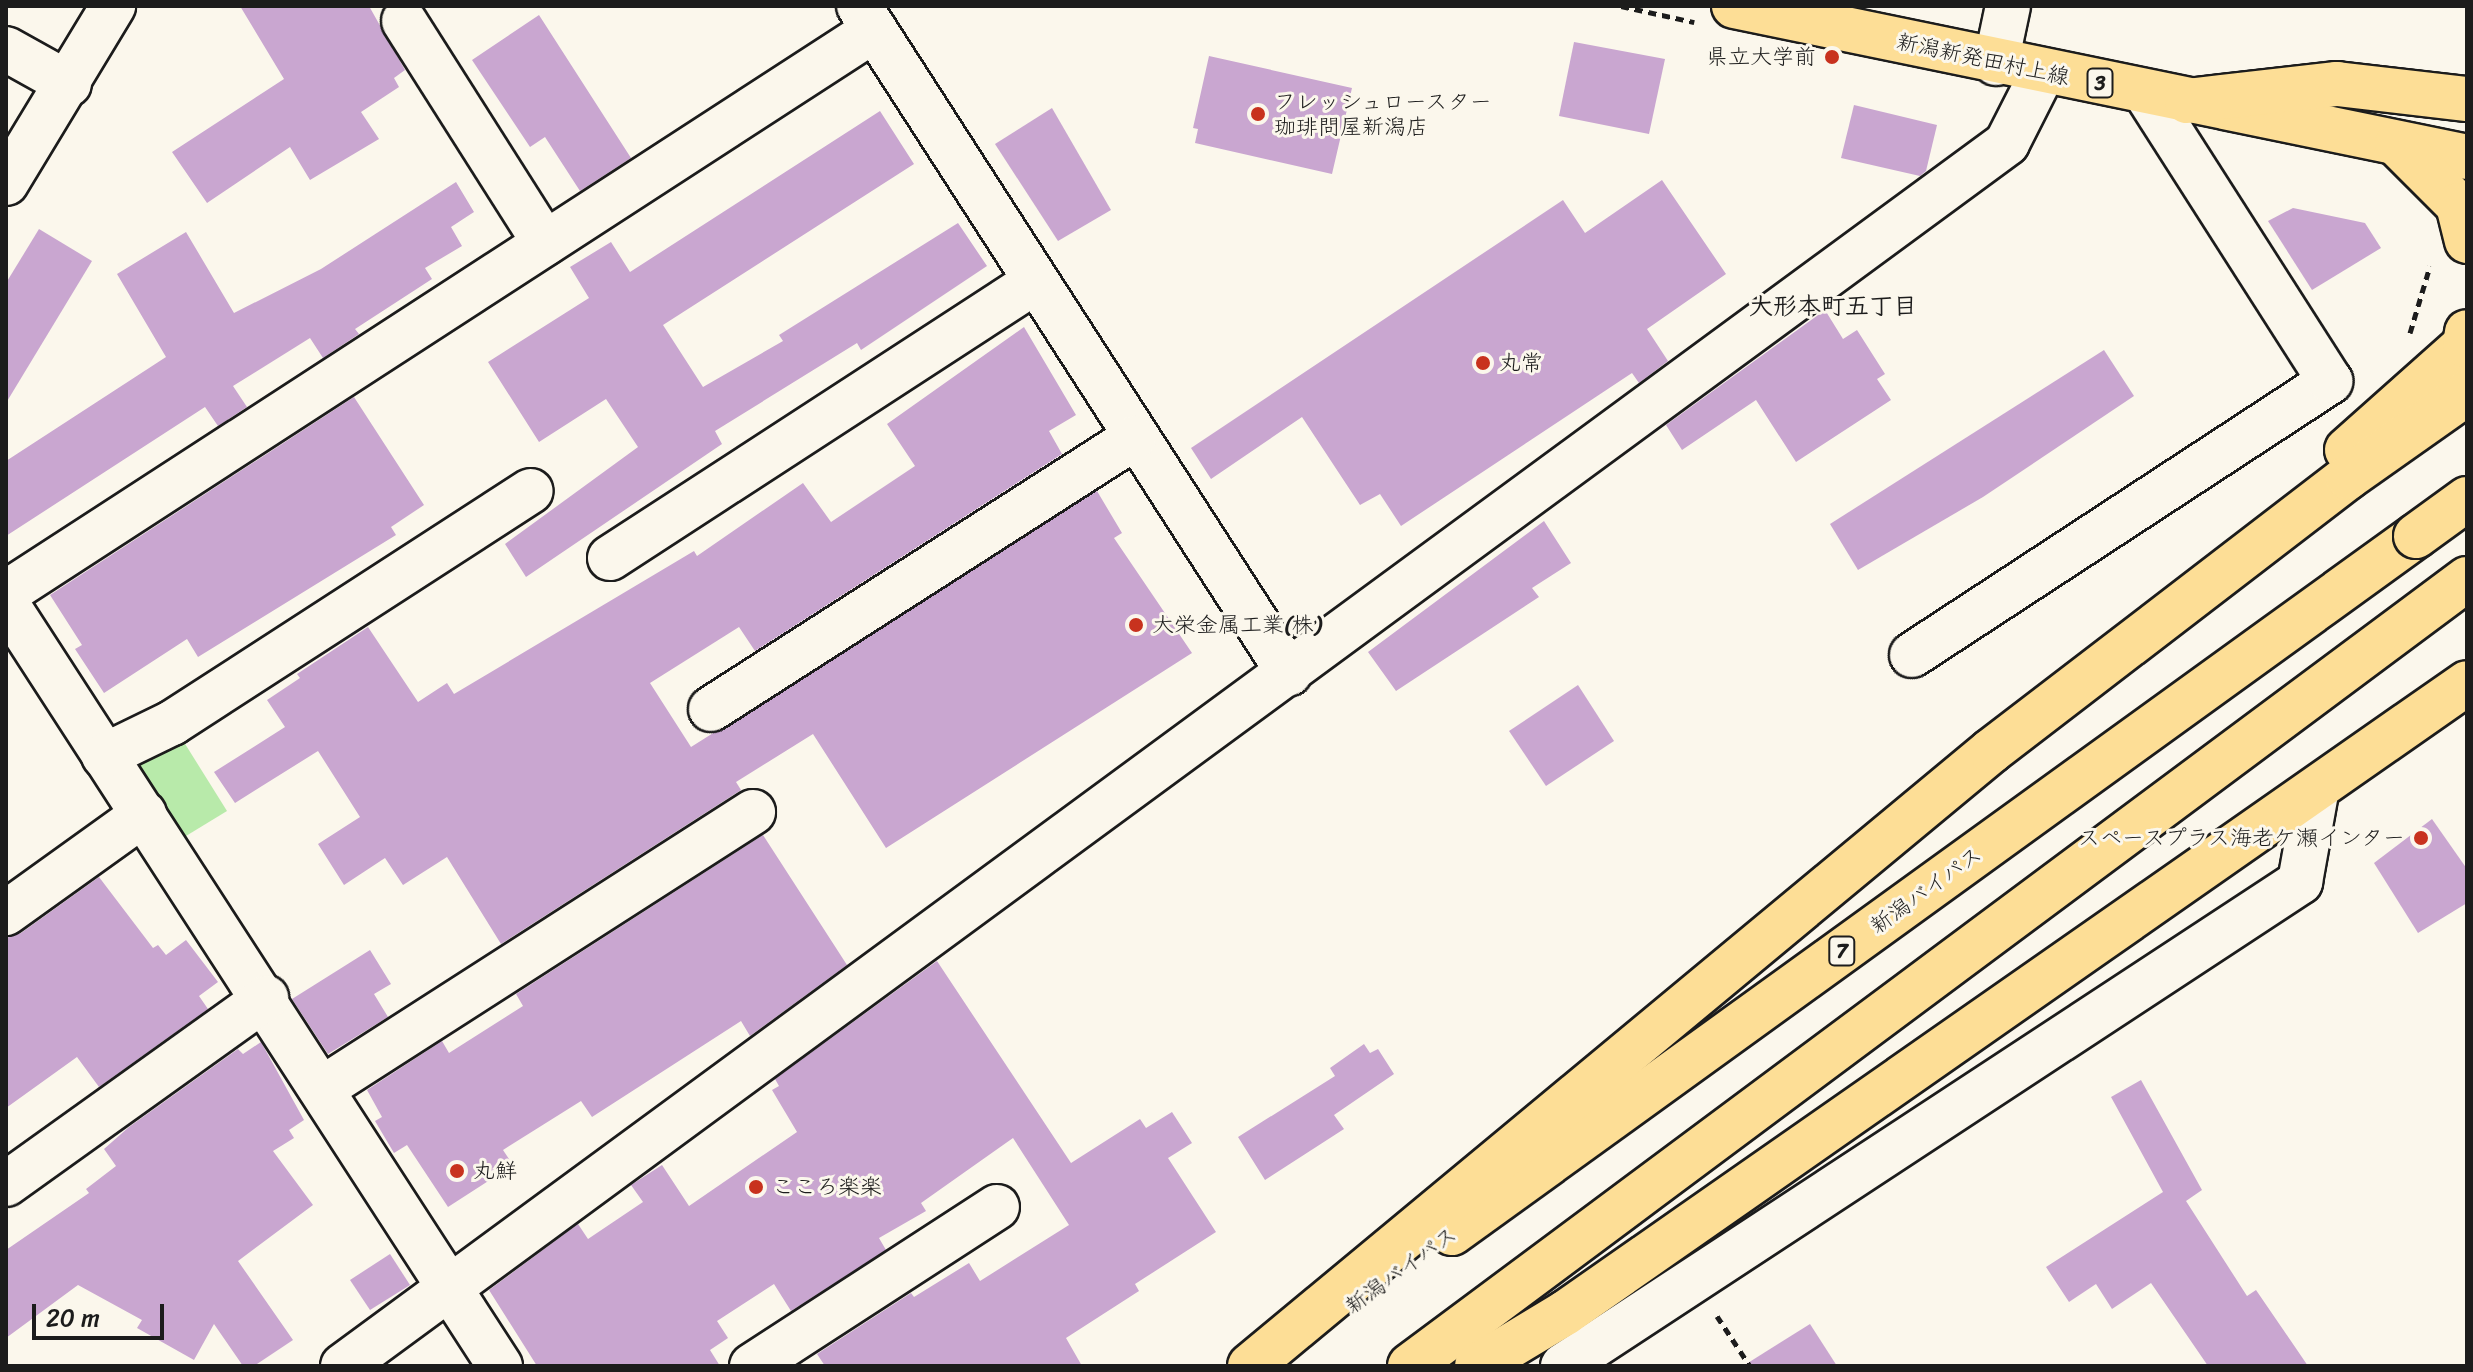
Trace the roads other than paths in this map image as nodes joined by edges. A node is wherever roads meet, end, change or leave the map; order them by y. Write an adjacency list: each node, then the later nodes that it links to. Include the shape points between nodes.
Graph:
1 (113, 6): 9 (street)
2 (1734, 6): 7 (main road, 新潟新発田村上線 / 3)
3 (2008, 6): 7 (street)
4 (867, 18): 16 (street); 17 (street)
5 (404, 21): 16 (street)
6 (6, 49): 9 (street)
7 (1996, 63): 8 (main road, 新潟新発田村上線 / 3)
8 (2043, 72): 10 (main road, 新潟新発田村上線 / 3); 28 (street, via 2007,143)
9 (69, 84): 14 (street)
10 (2167, 97): 11 (main road, via 2337,84); 12 (main road, 新潟新発田村上線 / 3); 27 (street, via 2330,381)
11 (2467, 99)
12 (2397, 144): 13 (main road, 新潟新発田村上線 / 3); 15 (main road, via 2458,205)
13 (2467, 157)
14 (6, 183)
15 (2467, 241)
16 (545, 243): 25 (street)
17 (1033, 283): 20 (street); 23 (street)
18 (2467, 332): 30 (main road, via 2465,345 2406,399)
19 (2467, 393): 30 (main road, via 2348,477)
20 (1134, 438): 28 (street); 31 (street)
21 (531, 491): 32 (street, via 172,723)
22 (2467, 499): 46 (main road, 新潟バイパス / 7, bridge)
23 (610, 558)
24 (2460, 584): 47 (main road)
25 (6, 593)
26 (6, 603): 32 (street)
27 (1912, 655)
28 (1289, 673): 41 (street)
29 (2467, 683): 33 (main road)
30 (2074, 688): 45 (main road)
31 (711, 709)
32 (104, 756): 35 (street)
33 (2316, 793): 48 (main road, via 1565,1313); 49 (street, via 2300,882)
34 (753, 812): 38 (street)
35 (144, 814): 36 (street); 37 (street)
36 (6, 913)
37 (266, 998): 38 (street); 39 (street)
38 (323, 1088): 41 (street)
39 (6, 1184)
40 (997, 1207): 44 (street)
41 (449, 1287): 42 (street); 43 (street)
42 (343, 1366)
43 (500, 1366)
44 (752, 1366)
45 (1250, 1366)
46 (1269, 1366)
47 (1410, 1366)
48 (1477, 1366)
49 (1563, 1366)

